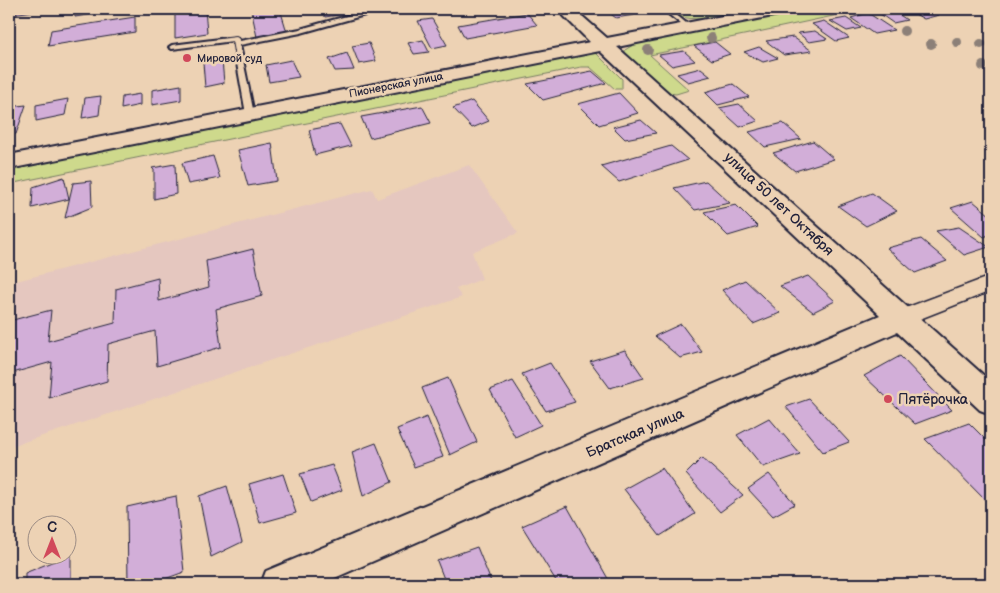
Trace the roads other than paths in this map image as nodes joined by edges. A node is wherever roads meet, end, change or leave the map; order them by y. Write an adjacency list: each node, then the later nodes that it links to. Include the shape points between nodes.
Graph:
1 (375, 9): 6 (lane, via 301,31)
2 (564, 9): 7 (main road, улица 50 лет Октября)
3 (665, 9): 5 (lane)
4 (783, 9): 5 (main road, Пионерская улица)
5 (688, 27): 7 (main road, Пионерская улица)
6 (236, 44): 8 (lane, via 236,38); 9 (lane)
7 (605, 44): 9 (main road, Пионерская улица); 12 (main road, улица 50 лет Октября)
8 (172, 46)
9 (250, 114): 10 (main road, Пионерская улица)
10 (9, 162)
11 (991, 282): 12 (street, Братская улица)
12 (902, 318): 13 (main road, улица 50 лет Октября); 14 (main road, Братская улица)
13 (991, 401)
14 (279, 584)

